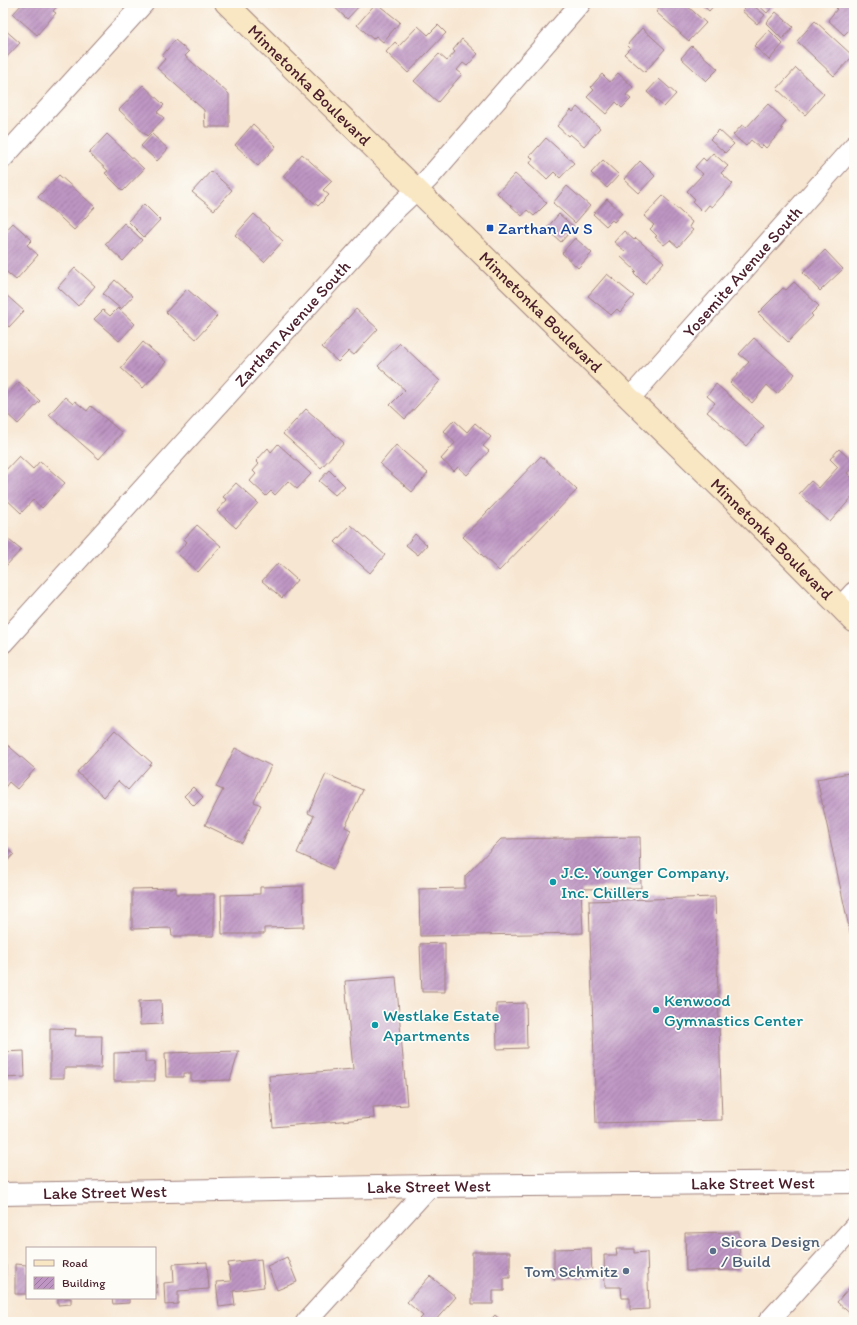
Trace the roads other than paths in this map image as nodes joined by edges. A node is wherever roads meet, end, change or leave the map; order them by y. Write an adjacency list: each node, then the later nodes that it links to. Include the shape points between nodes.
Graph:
1 (144, 3): 5 (street)
2 (226, 3): 6 (main road, Minnetonka Boulevard)
3 (581, 3): 6 (street, Zarthan Avenue South)
4 (854, 146): 7 (street, Yosemite Avenue South)
5 (3, 158)
6 (417, 190): 7 (main road, Minnetonka Boulevard); 9 (street, Zarthan Avenue South, via 395,210)
7 (630, 398): 8 (main road, Minnetonka Boulevard)
8 (850, 606)
9 (3, 643)
10 (854, 1182): 11 (street, Lake Street West)
11 (430, 1186): 12 (street, Lake Street West); 14 (street)
12 (3, 1194)
13 (854, 1227): 15 (street)
14 (306, 1322)
15 (768, 1322)

